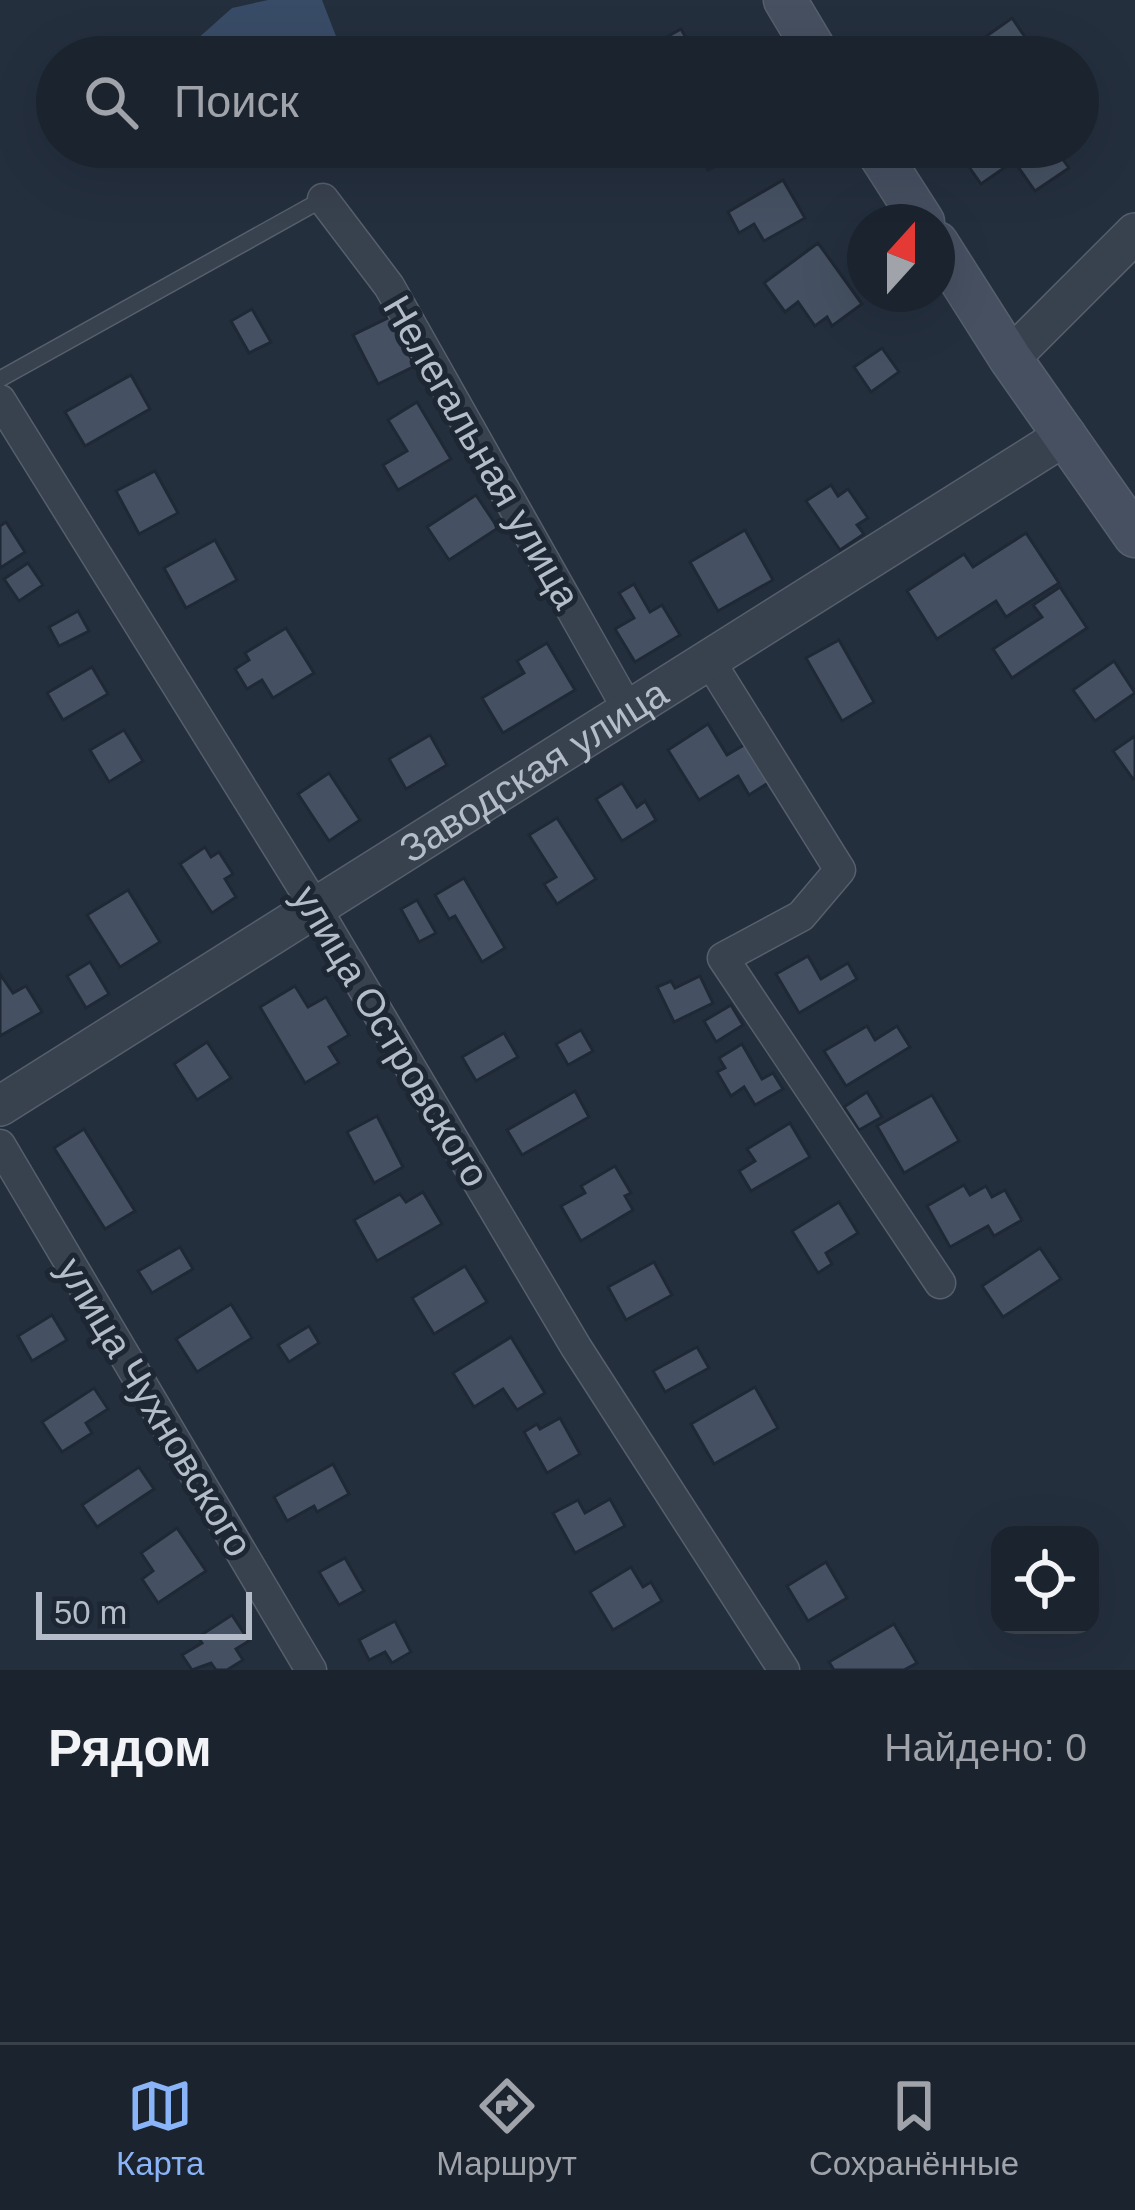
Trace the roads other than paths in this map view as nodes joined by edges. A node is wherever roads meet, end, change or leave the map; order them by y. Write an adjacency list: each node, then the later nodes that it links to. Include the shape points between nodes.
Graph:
1 (785, 0): 2 (main road)
2 (806, 36)
3 (888, 168): 5 (main road)
4 (323, 199): 9 (lane); 14 (street, Нелегальная улица, via 389,286)
5 (911, 204)
6 (1135, 232): 8 (street)
7 (955, 271): 8 (main road)
8 (1010, 358): 11 (main road)
9 (0, 380)
10 (0, 400): 15 (street, улица Островского)
11 (1066, 435): 12 (main road); 13 (street, Заводская улица)
12 (1135, 536)
13 (710, 660): 14 (street, Заводская улица); 18 (street, via 840,870 801,916 723,958)
14 (629, 712): 15 (street, Заводская улица)
15 (317, 910): 16 (street, Заводская улица); 20 (street, улица Островского, via 576,1347)
16 (0, 1106)
17 (0, 1144): 19 (street, улица Чухновского)
18 (940, 1282)
19 (311, 1670)
20 (784, 1670)

